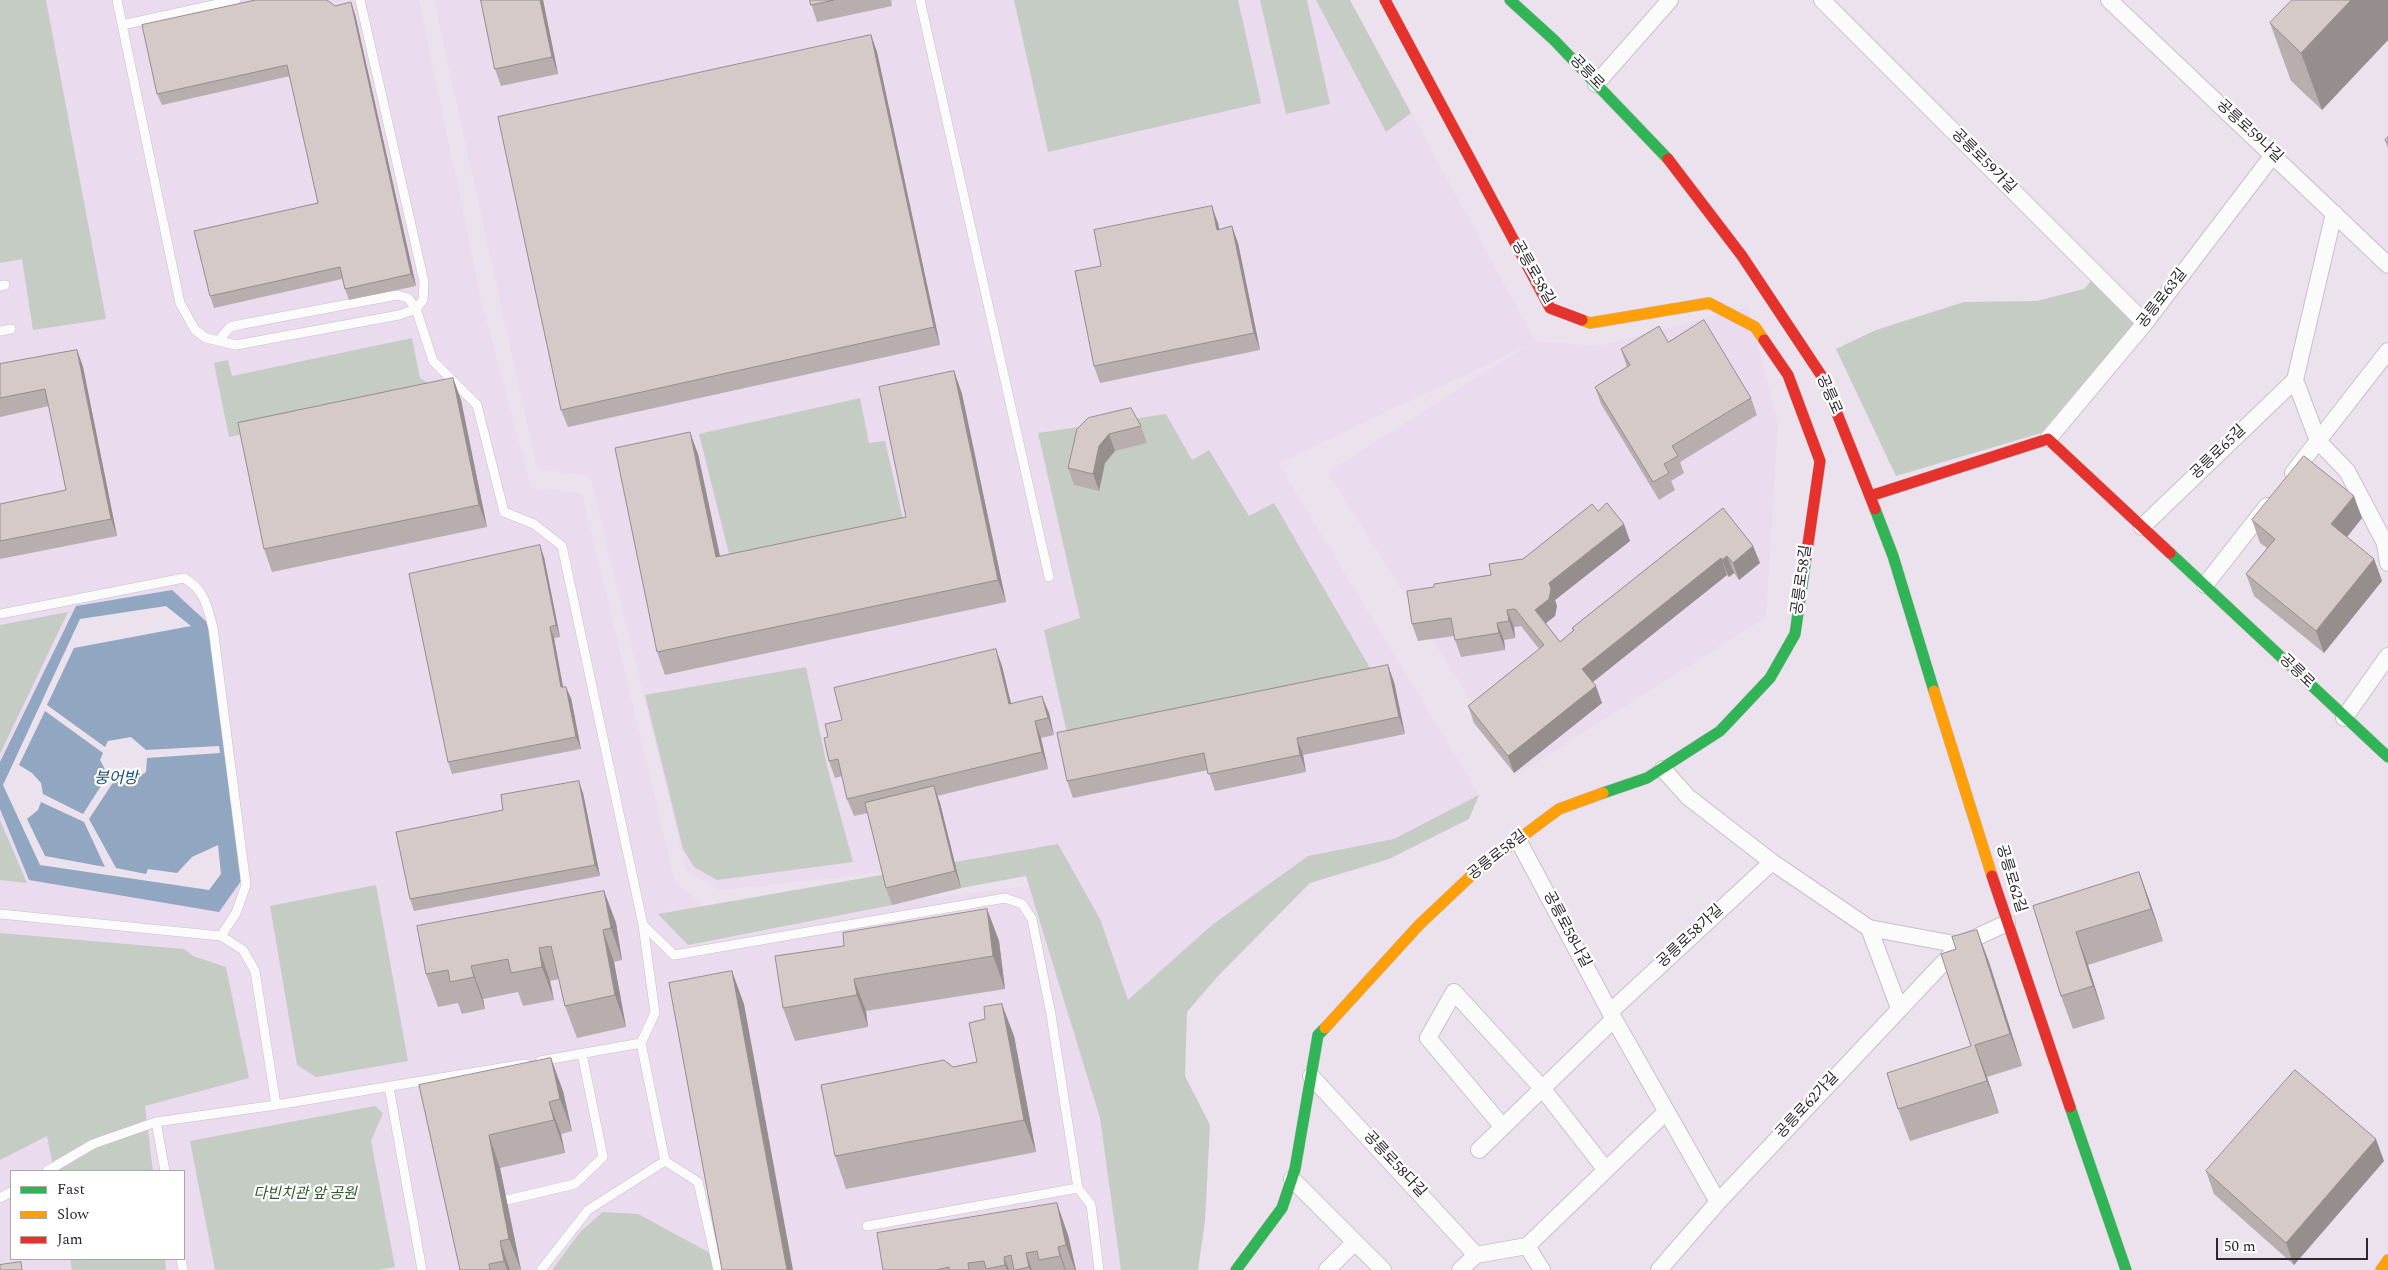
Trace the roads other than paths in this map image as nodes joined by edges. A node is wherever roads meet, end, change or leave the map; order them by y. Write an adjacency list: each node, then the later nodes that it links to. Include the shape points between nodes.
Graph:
1 (117, 0): 10 (lane)
2 (236, 0): 10 (lane)
3 (360, 0): 15 (lane, via 424,282 423,300)
4 (920, 0): 27 (lane)
5 (1384, 0): 33 (street, 공릉로58길, via 1550,308 1590,323 1710,303 1755,327 1788,375 1820,461 1795,634 1770,678 1720,731)
6 (1510, 0): 11 (street, 공릉로)
7 (1670, 0): 11 (street)
8 (1822, 0): 16 (street, 공릉로59가길)
9 (2109, 0): 12 (street, 공릉로59나길)
10 (122, 25): 19 (lane, via 180,303 195,330 206,338)
11 (1596, 84): 24 (street, 공릉로, via 1662,152 1742,256 1822,378)
12 (2273, 155): 13 (street, 공릉로59나길); 16 (street, 공릉로63길)
13 (2334, 213): 14 (street, 공릉로59나길); 21 (street)
14 (2388, 265)
15 (416, 309): 19 (lane, via 247,344 227,345); 19 (lane, via 408,298 398,295 230,327); 38 (lane, via 433,360 477,405 504,512 534,524 562,546)
16 (2145, 323): 22 (street, 공릉로63길)
17 (11, 329): 18 (lane)
18 (0, 332)
19 (218, 340)
20 (2388, 351): 23 (street)
21 (2295, 380): 23 (street); 25 (street, 공릉로65길)
22 (2048, 439): 24 (street); 25 (street, 공릉로)
23 (2318, 440): 26 (street, via 2347,471 2385,542); 28 (street)
24 (1870, 496): 37 (street, 공릉로62길, via 1893,556)
25 (2142, 527): 28 (street, 공릉로)
26 (2388, 563)
27 (1048, 577)
28 (2205, 585): 31 (street, 공릉로)
29 (0, 614): 40 (lane, via 184,578 196,585 205,598 213,628 246,885 236,913)
30 (2388, 656): 31 (street)
31 (2344, 718): 32 (street, 공릉로)
32 (2388, 757)
33 (1663, 769): 34 (street, 공릉로58길, via 1647,778 1558,810); 35 (street, via 1688,797)
34 (1518, 840): 43 (street, 공릉로58나길); 46 (street, 공릉로58길, via 1476,871 1420,924 1318,1036)
35 (1772, 862): 39 (street); 43 (street, 공릉로58가길)
36 (0, 914): 40 (lane)
37 (2007, 923): 41 (street, 공릉로62가길); 77 (street, 공릉로62길)
38 (643, 925): 44 (lane, via 656,1013); 59 (lane, via 674,955 1005,898 1022,904 1032,919 1051,1015)
39 (1870, 928): 41 (street); 42 (street)
40 (222, 936): 49 (lane, via 243,950 254,971)
41 (1960, 945): 42 (street, 공릉로62가길)
42 (1899, 1008): 61 (street, 공릉로62가길)
43 (1612, 1015): 48 (street); 50 (street, 공릉로58나길)
44 (641, 1043): 45 (lane); 54 (lane)
45 (582, 1054): 47 (lane); 60 (lane, via 603,1157 575,1184)
46 (1311, 1076): 58 (street, 공릉로58길); 65 (street, 공릉로58다길)
47 (389, 1087): 49 (lane); 67 (lane)
48 (1542, 1088): 52 (street); 52 (street, via 1454,992 1428,1038); 57 (street)
49 (276, 1105): 51 (lane)
50 (1666, 1112): 57 (street); 61 (street, 공릉로58나길)
51 (156, 1122): 55 (lane, via 94,1144); 56 (lane)
52 (1502, 1127): 53 (street)
53 (1479, 1150)
54 (665, 1161): 68 (lane, via 588,1210); 69 (lane, via 698,1182)
55 (49, 1170)
56 (165, 1170)
57 (1606, 1170): 64 (street)
58 (1292, 1179): 63 (street); 71 (street, 공릉로58길, via 1282,1208)
59 (1078, 1188): 62 (lane); 70 (lane, via 1091,1205)
60 (507, 1200)
61 (1718, 1202): 76 (street, 공릉로62가길)
62 (867, 1226)
63 (1355, 1242): 72 (street); 73 (street)
64 (1527, 1246): 65 (street); 75 (street)
65 (1476, 1255): 74 (street)
66 (2388, 1260): 78 (street)
67 (422, 1270)
68 (541, 1270)
69 (718, 1270)
70 (1099, 1270)
71 (1236, 1270)
72 (1328, 1270)
73 (1382, 1270)
74 (1460, 1270)
75 (1542, 1270)
76 (1659, 1270)
77 (2126, 1270)
78 (2381, 1270)

